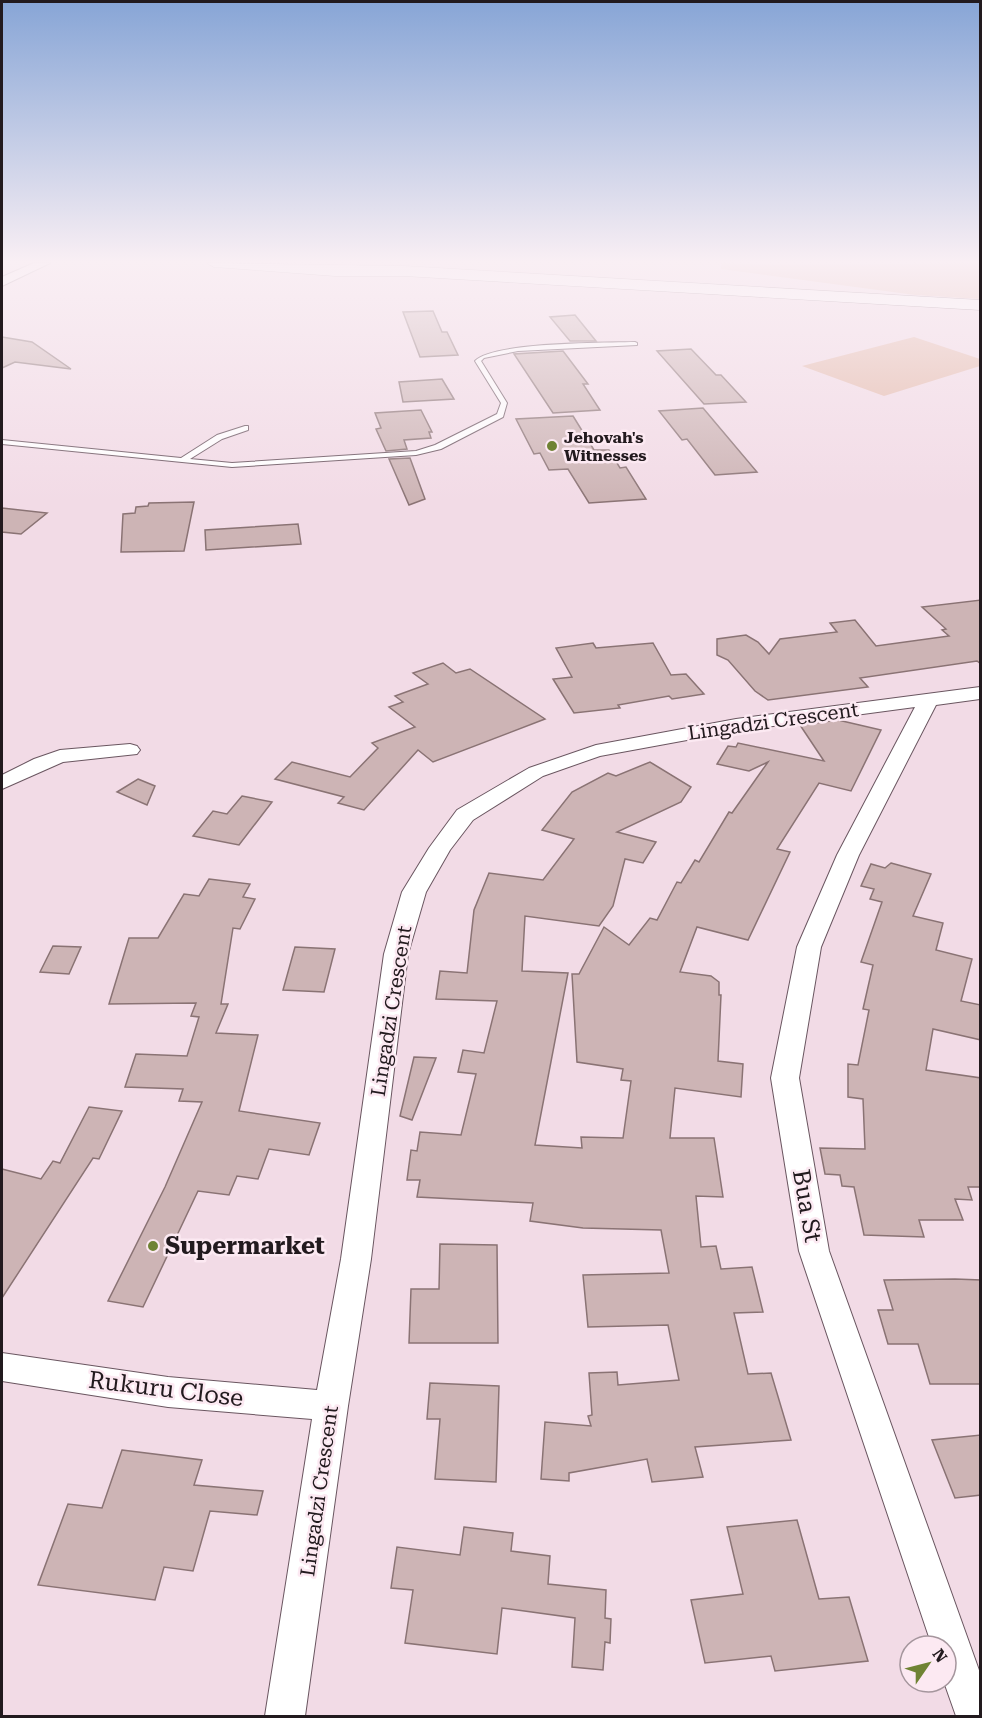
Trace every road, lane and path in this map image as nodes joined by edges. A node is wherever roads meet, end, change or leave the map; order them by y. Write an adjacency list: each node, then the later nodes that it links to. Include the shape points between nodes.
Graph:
1 (635, 344): 4 (lane, via 518,350 482,357 478,361 504,409 500,415 428,450 232,465)
2 (245, 428): 4 (lane, via 216,438)
3 (2, 442): 4 (lane)
4 (181, 461)
5 (981, 693): 6 (street, Lingadzi Crescent)
6 (929, 699): 10 (street, Lingadzi Crescent, via 736,726 596,751 536,772 465,815 414,891 396,954 356,1259); 12 (street, Bua St, via 848,855 809,947 785,1078 814,1251)
7 (130, 750): 8 (street, via 60,756)
8 (2, 783)
9 (2, 1367): 10 (street, Rukuru Close, via 168,1392)
10 (331, 1406): 11 (street, Lingadzi Crescent)
11 (285, 1716)
12 (976, 1716)

